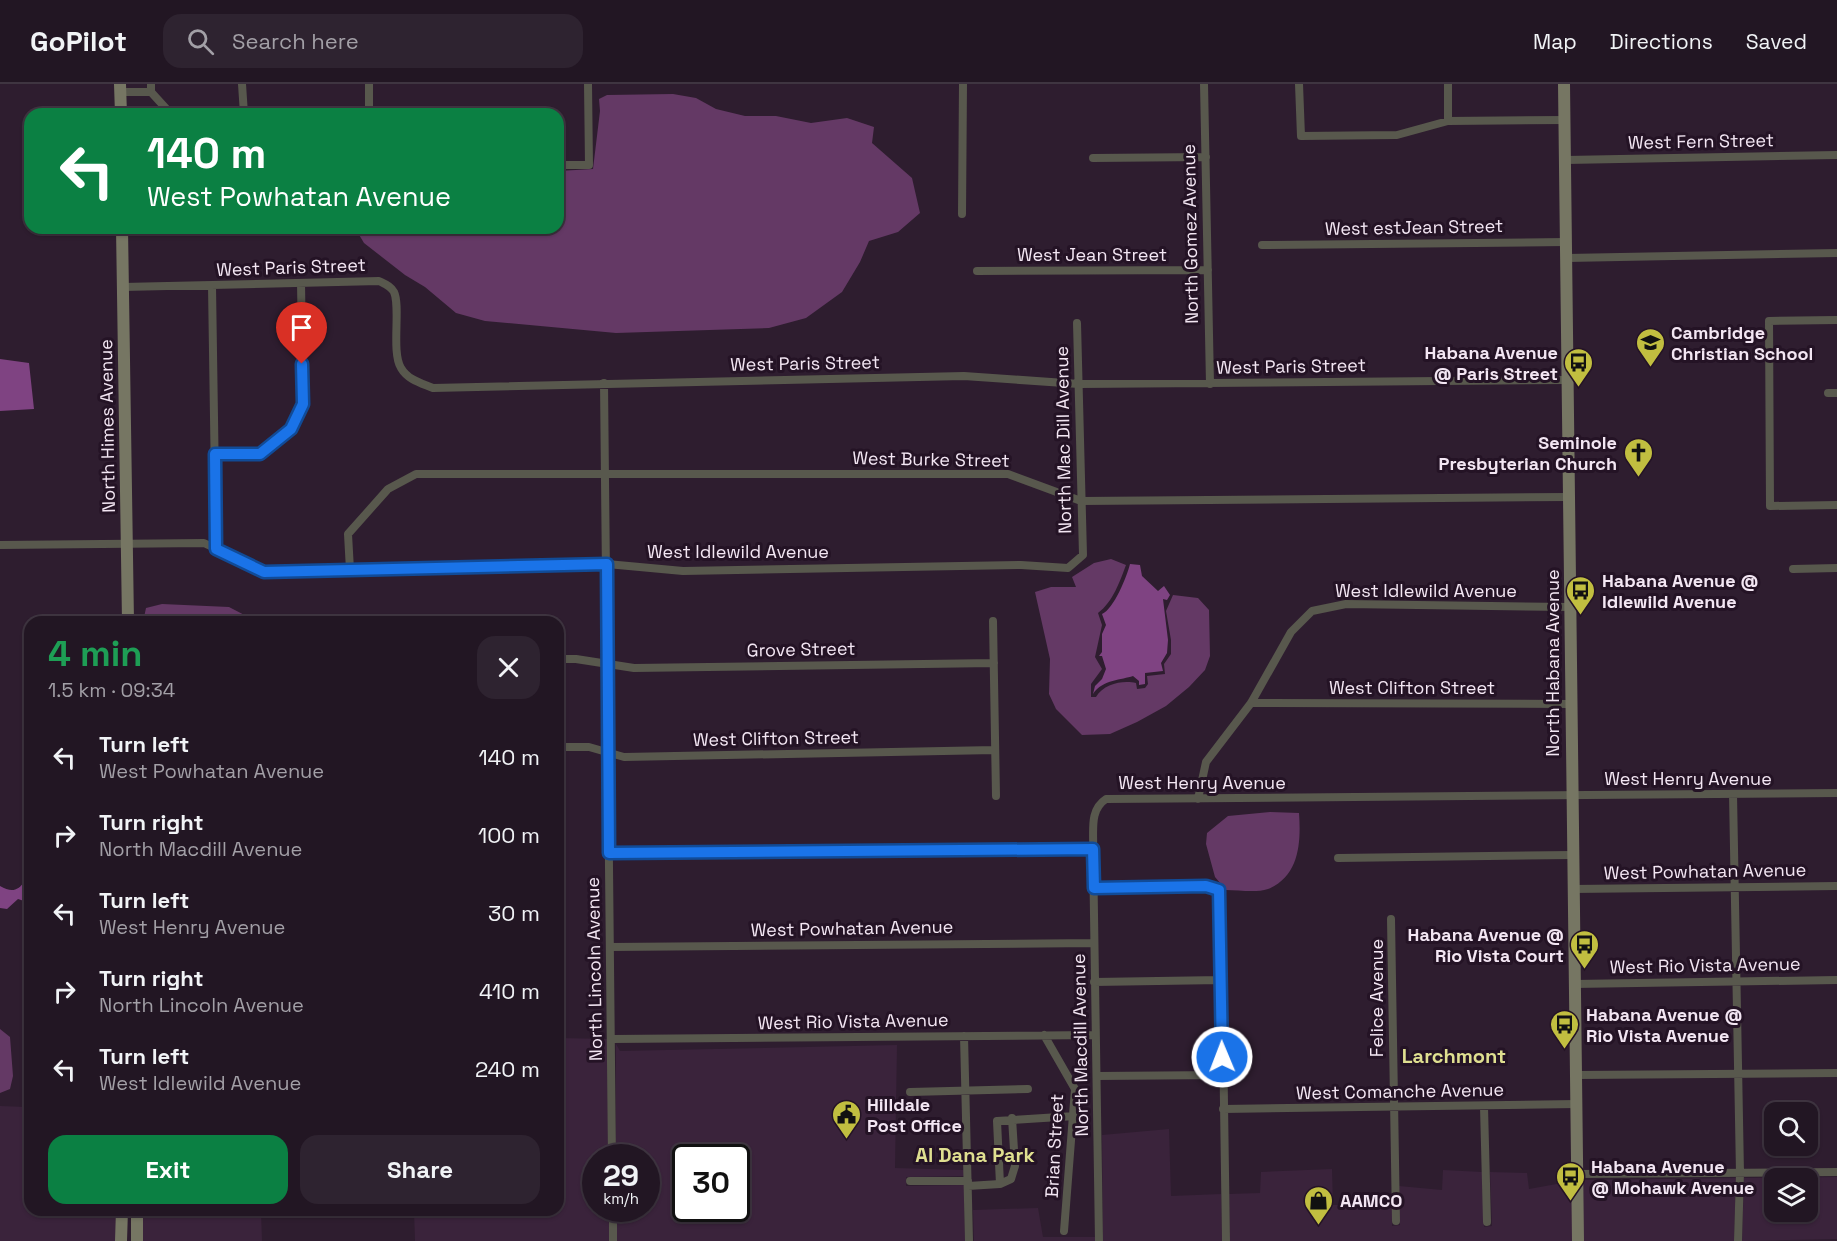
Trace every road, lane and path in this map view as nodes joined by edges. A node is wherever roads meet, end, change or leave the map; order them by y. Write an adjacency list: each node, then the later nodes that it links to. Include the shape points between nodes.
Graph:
1 (242, 84): 13 (street)
2 (369, 84): 14 (street)
3 (588, 84): 21 (street, via 589,165)
4 (963, 84): 22 (street)
5 (1204, 84): 18 (street, North Gomez Avenue)
6 (1299, 84): 16 (street, via 1301,136 1397,135)
7 (1448, 84): 16 (street)
8 (1564, 84): 15 (street, North Habana Avenue)
9 (120, 88): 10 (street); 11 (street)
10 (151, 88): 12 (street)
11 (121, 108)
12 (166, 108)
13 (244, 108)
14 (369, 108)
15 (1565, 120): 16 (street); 20 (street, North Habana Avenue)
16 (1448, 121)
17 (1837, 155): 20 (street, West Fern Street)
18 (1206, 157): 19 (street); 28 (street, North Gomez Avenue)
19 (1093, 158)
20 (1566, 160): 24 (street, North Habana Avenue)
21 (564, 165)
22 (962, 214)
23 (122, 234): 31 (street, North Himes Avenue)
24 (1566, 242): 25 (street, West estJean Street); 27 (street, North Habana Avenue)
25 (1262, 245)
26 (1837, 253): 27 (street)
27 (1567, 258): 35 (street, North Habana Avenue)
28 (1208, 270): 29 (street, West Jean Street); 38 (street, North Gomez Avenue)
29 (977, 271)
30 (301, 283): 32 (street, West Paris Street); 36 (street, West Paris Street, via 379,281 390,286 395,294 400,367 413,381 433,388); 39 (street, via 303,404 291,429 260,454)
31 (123, 286): 32 (street, West Paris Street); 44 (street, North Himes Avenue)
32 (212, 286): 39 (street)
33 (1837, 320): 43 (street, via 1769,321 1769,332 1770,506)
34 (1077, 323): 37 (street, North Mac Dill Avenue)
35 (1567, 380): 38 (street, West Paris Street); 41 (street, North Habana Avenue)
36 (604, 383): 37 (street, West Paris Street, via 964,376); 40 (street, North Lincoln Avenue)
37 (1079, 384): 38 (street, West Paris Street); 42 (street, North Mac Dill Avenue)
38 (1210, 384)
39 (215, 454): 46 (street)
40 (605, 474): 42 (street, West Burke Street, via 1008,474); 48 (street, North Lincoln Avenue); 51 (street, West Burke Street, via 416,474 388,489 348,534)
41 (1569, 497): 42 (street, West Burke Street); 52 (street, North Habana Avenue)
42 (1081, 501): 47 (street, North Mac Dill Avenue)
43 (1837, 505)
44 (127, 544): 45 (street, West Idlewild Avenue); 46 (street, West Idlewild Avenue, via 204,543); 53 (street, North Himes Avenue)
45 (0, 545)
46 (216, 549): 51 (street, West Idlewild Avenue, via 264,572)
47 (1083, 555): 48 (street, West Idlewild Avenue, via 1068,568 1021,565 683,571)
48 (607, 564): 51 (street, West Idlewild Avenue); 56 (street, North Lincoln Avenue)
49 (1837, 568): 50 (street)
50 (1793, 569)
51 (350, 570)
52 (1570, 607): 58 (street, West Idlewild Avenue, via 1346,604 1312,611 1291,632); 59 (street, North Habana Avenue)
53 (128, 616)
54 (993, 621): 57 (street)
55 (564, 659): 56 (street, Grove Street)
56 (608, 663): 57 (street, Grove Street, via 634,668); 62 (street, North Lincoln Avenue)
57 (994, 663): 61 (street)
58 (1251, 703): 59 (street, West Clifton Street); 67 (street, via 1206,762)
59 (1572, 704): 65 (street, North Habana Avenue)
60 (564, 747): 62 (street, West Clifton Street, via 589,747)
61 (995, 750): 62 (street, West Clifton Street, via 624,757); 66 (street)
62 (609, 753): 69 (street, North Lincoln Avenue)
63 (1837, 793): 64 (street, West Henry Avenue)
64 (1733, 794): 65 (street, West Henry Avenue); 73 (street)
65 (1571, 795): 67 (street, West Henry Avenue); 70 (street, North Habana Avenue)
66 (996, 796)
67 (1198, 799): 68 (street, West Henry Avenue, via 1106,799 1094,811)
68 (1093, 849): 69 (street); 74 (street, North Macdill Avenue)
69 (609, 853): 78 (street, North Lincoln Avenue)
70 (1572, 855): 71 (street); 75 (street, North Habana Avenue)
71 (1338, 858)
72 (1837, 886): 73 (street, West Powhatan Avenue)
73 (1734, 887): 75 (street, West Powhatan Avenue); 81 (street)
74 (1094, 888): 77 (street, North Macdill Avenue); 79 (street, via 1206,886 1219,890)
75 (1572, 889): 83 (street, North Habana Avenue)
76 (1391, 919): 97 (street, Felice Avenue)
77 (1094, 943): 78 (street, West Powhatan Avenue); 82 (street, North Macdill Avenue)
78 (610, 947): 87 (street, North Lincoln Avenue)
79 (1221, 980): 82 (street); 89 (street)
80 (1837, 980): 81 (street, West Rio Vista Avenue)
81 (1736, 981): 83 (street, West Rio Vista Avenue); 90 (street)
82 (1094, 982): 85 (street, North Macdill Avenue)
83 (1574, 984): 92 (street, North Habana Avenue)
84 (1044, 1035): 85 (street, West Rio Vista Avenue); 86 (street, West Rio Vista Avenue); 100 (street, Brian Street, via 1075,1089)
85 (1095, 1035): 91 (street, North Macdill Avenue)
86 (964, 1036): 87 (street, West Rio Vista Avenue); 94 (street)
87 (612, 1039): 102 (street, North Lincoln Avenue)
88 (1837, 1073): 90 (street)
89 (1222, 1075): 91 (street); 99 (street)
90 (1738, 1075): 92 (street); 104 (street)
91 (1096, 1076): 119 (street, North Macdill Avenue)
92 (1576, 1076): 96 (street, North Habana Avenue)
93 (1028, 1089): 94 (street)
94 (966, 1090): 95 (street); 107 (street)
95 (910, 1092)
96 (1577, 1104): 98 (street, West Comanche Avenue); 105 (street, North Habana Avenue)
97 (1393, 1107): 98 (street, West Comanche Avenue); 99 (street, West Comanche Avenue); 111 (street, Felice Avenue)
98 (1484, 1107): 113 (street)
99 (1223, 1109): 120 (street)
100 (1075, 1116): 101 (street); 114 (street, Brian Street)
101 (1012, 1118): 108 (street, via 1015,1166 1011,1179); 108 (street, via 997,1121)
102 (612, 1144)
103 (1837, 1172): 104 (street)
104 (1740, 1173): 105 (street); 122 (street)
105 (1577, 1174): 121 (street, North Habana Avenue)
106 (910, 1181): 107 (street)
107 (968, 1183): 108 (street); 118 (street)
108 (1000, 1184)
109 (122, 1216): 115 (street)
110 (137, 1216): 116 (street)
111 (1396, 1221)
112 (613, 1222): 117 (street)
113 (1487, 1222)
114 (1064, 1231)
115 (121, 1241)
116 (137, 1241)
117 (613, 1241)
118 (969, 1241)
119 (1099, 1241)
120 (1226, 1241)
121 (1578, 1241)
122 (1738, 1241)

